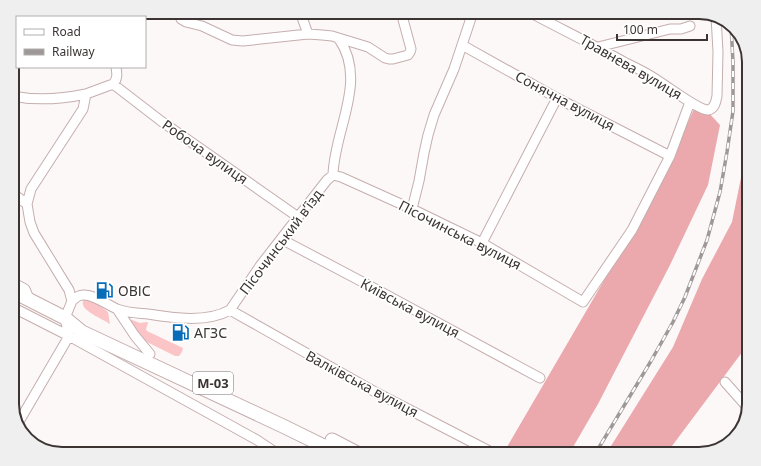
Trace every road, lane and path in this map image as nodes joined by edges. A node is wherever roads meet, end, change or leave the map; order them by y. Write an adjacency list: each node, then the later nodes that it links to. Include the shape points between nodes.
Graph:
1 (181, 19): 7 (street)
2 (191, 19): 7 (street)
3 (303, 19): 10 (street)
4 (403, 19): 11 (street, via 411,50 408,55 389,59 368,47)
5 (471, 19): 12 (street)
6 (544, 19): 13 (street, Травнева вулиця)
7 (188, 22): 10 (street, via 232,40)
8 (716, 22): 19 (street, Травнева вулиця, via 718,52 715,105 707,110)
9 (690, 26): 13 (street, via 670,28)
10 (308, 34): 11 (street)
11 (339, 38): 21 (street, via 348,56 351,91)
12 (462, 45): 18 (street, Сонячна вулиця); 24 (street, via 434,115)
13 (598, 47): 19 (street, Травнева вулиця, via 658,80)
14 (116, 68): 15 (street, via 117,78)
15 (114, 84): 16 (street); 25 (street, Робоча вулиця, via 161,121)
16 (86, 94): 17 (street, via 48,99); 23 (street, via 83,109 31,189)
17 (19, 97)
18 (557, 98): 20 (street, Сонячна вулиця); 27 (street)
19 (690, 102): 20 (street)
20 (670, 156): 27 (street, Пісочинська вулиця, via 632,230 583,302)
21 (333, 175): 24 (street, Пісочинська вулиця); 25 (street, Пісочинський в’їзд)
22 (19, 198): 23 (street)
23 (27, 204): 31 (street, via 34,233 69,290)
24 (412, 209): 27 (street, Пісочинська вулиця)
25 (298, 217): 26 (street, Пісочинський в’їзд)
26 (281, 239): 33 (street, Пісочинський в’їзд); 38 (street, Київська вулиця)
27 (482, 243)
28 (19, 286): 30 (street, via 25,289)
29 (19, 295): 30 (highway, М-03)
30 (30, 301): 35 (highway, М-03)
31 (72, 301): 32 (street, via 82,295 88,296 102,300); 35 (street)
32 (117, 309): 33 (street, via 184,318 207,318 225,314); 37 (street, via 134,336)
33 (230, 310): 45 (street, Валківська вулиця, via 377,393)
34 (19, 311): 36 (street)
35 (65, 318): 36 (street); 37 (highway, М-03, via 84,323); 43 (highway, М-03, via 82,332)
36 (69, 336): 41 (street); 42 (street)
37 (150, 354): 44 (highway, М-03)
38 (540, 378)
39 (725, 382): 40 (street)
40 (742, 401)
41 (21, 418)
42 (268, 447)
43 (326, 447)
44 (345, 447)
45 (481, 447)

